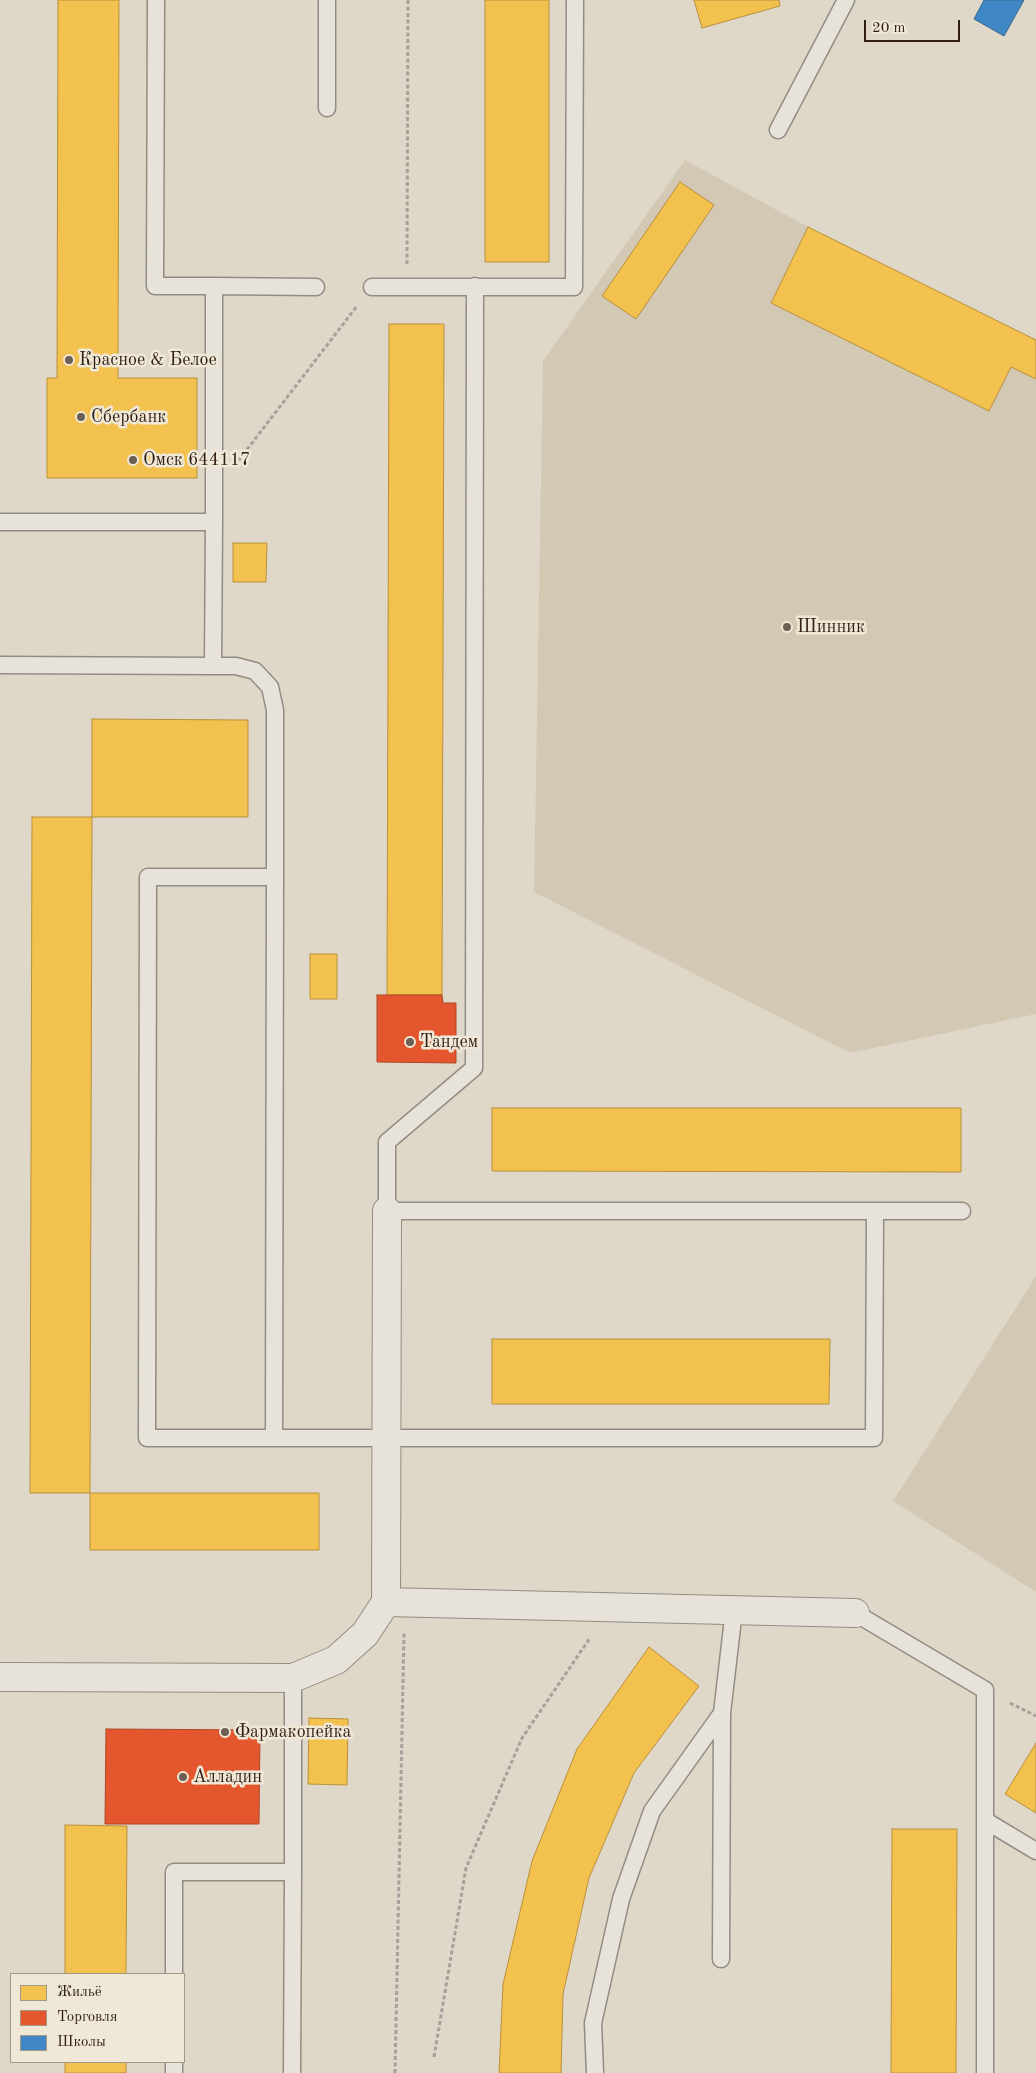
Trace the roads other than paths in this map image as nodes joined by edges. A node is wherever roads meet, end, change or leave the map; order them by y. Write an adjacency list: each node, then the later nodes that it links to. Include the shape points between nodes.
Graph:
1 (156, 0): 7 (lane, via 155,286)
2 (327, 0): 5 (lane)
3 (575, 0): 9 (lane, via 574,287)
4 (846, 0): 6 (lane)
5 (327, 108)
6 (778, 130)
7 (214, 286): 10 (lane); 12 (lane)
8 (372, 286): 9 (lane)
9 (475, 286): 16 (lane, via 474,1068 387,1142)
10 (316, 287)
11 (0, 522): 12 (lane)
12 (214, 522): 14 (lane)
13 (0, 666): 14 (lane)
14 (214, 666): 15 (lane, via 236,666 255,671 270,687 275,710)
15 (275, 877): 19 (lane); 19 (lane, via 148,876 147,1438)
16 (387, 1211): 17 (lane); 20 (street)
17 (875, 1211): 18 (lane); 20 (lane, via 874,1438)
18 (962, 1211)
19 (274, 1438): 20 (lane)
20 (387, 1438): 21 (street)
21 (396, 1602): 22 (street); 25 (street, via 336,1660)
22 (734, 1610): 23 (street); 26 (lane)
23 (855, 1612): 27 (lane, via 985,1690)
24 (0, 1677): 25 (street)
25 (293, 1678): 29 (lane)
26 (722, 1713): 30 (lane); 33 (lane, via 652,1811 622,1899 593,2023)
27 (986, 1821): 28 (lane); 34 (lane)
28 (1036, 1851)
29 (293, 1872): 31 (lane, via 174,1872); 32 (lane)
30 (721, 1959)
31 (174, 1973)
32 (292, 2073)
33 (594, 2073)
34 (985, 2073)

